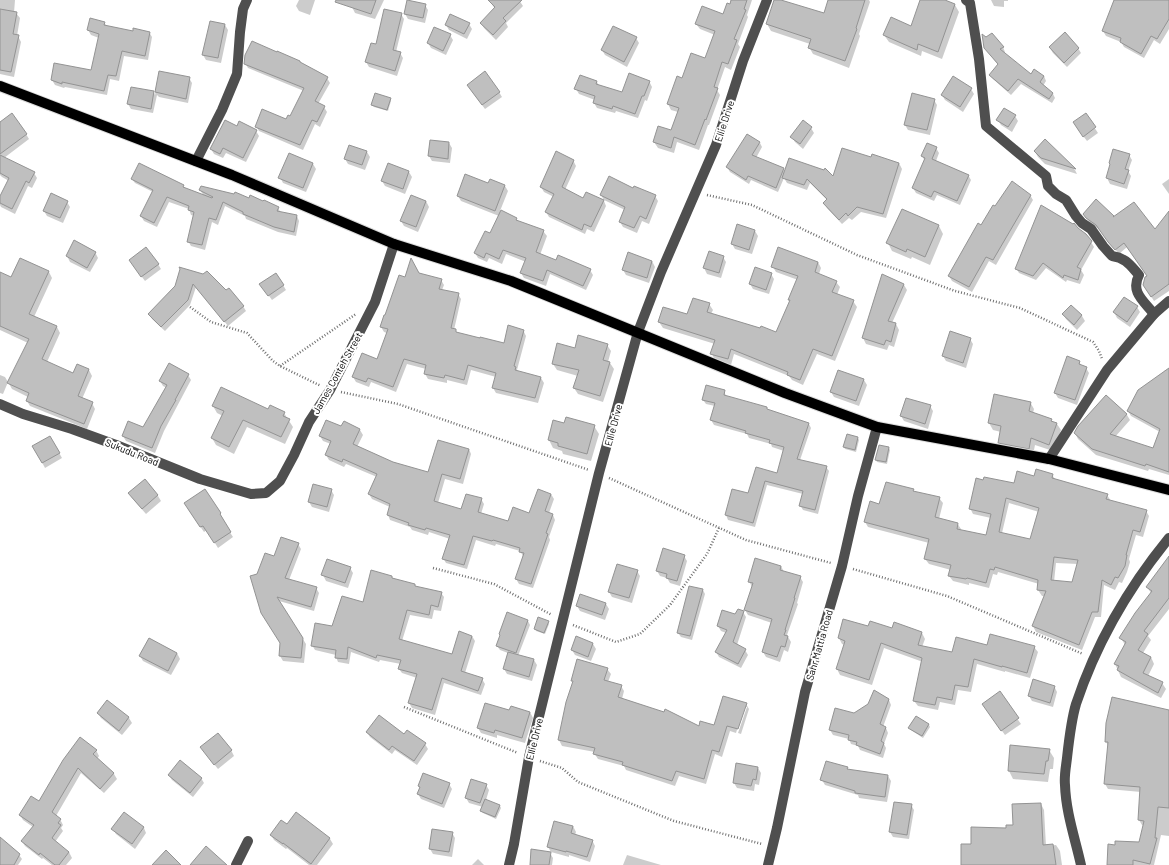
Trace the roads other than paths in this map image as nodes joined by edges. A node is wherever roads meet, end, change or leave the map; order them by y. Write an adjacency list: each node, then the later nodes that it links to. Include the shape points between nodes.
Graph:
1 (247, 0): 5 (street, via 243,9 237,74)
2 (767, 0): 9 (street, Ellie Drive, via 743,61 716,145)
3 (966, 0): 8 (street, via 970,3 979,59 986,126 1046,176 1048,186 1066,200 1076,216 1091,229 1112,256 1126,260 1139,275 1135,282 1136,292)
4 (0, 86): 5 (main road)
5 (196, 161): 6 (main road)
6 (394, 244): 9 (main road, via 511,281); 14 (street, James Conteh Street, via 375,302 330,390 309,422 280,481)
7 (1169, 300): 8 (street)
8 (1154, 314): 12 (street, via 1107,370)
9 (638, 332): 11 (main road, via 785,393); 18 (street, Ellie Drive, via 599,474 529,757)
10 (0, 404): 14 (street, Sukudu Road, via 116,445 200,479 252,494)
11 (877, 427): 12 (main road); 19 (street, Sahr Mattia Road, via 842,566 805,692)
12 (1049, 459): 13 (main road)
13 (1169, 490)
14 (266, 493)
15 (1169, 538): 20 (street, via 1138,579 1112,622 1076,705 1069,740 1065,783 1068,814)
16 (248, 842): 17 (street)
17 (236, 865)
18 (509, 865)
19 (768, 865)
20 (1081, 865)

